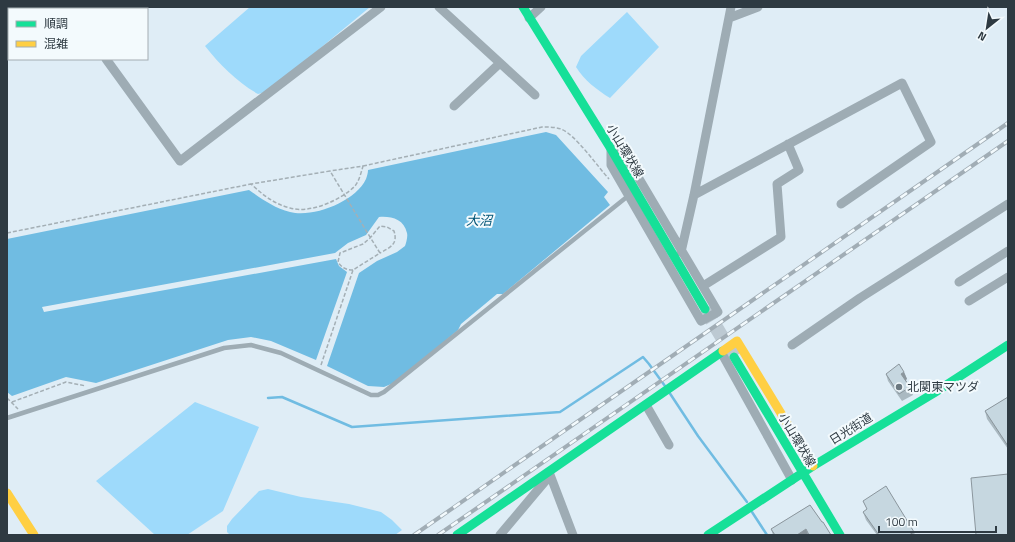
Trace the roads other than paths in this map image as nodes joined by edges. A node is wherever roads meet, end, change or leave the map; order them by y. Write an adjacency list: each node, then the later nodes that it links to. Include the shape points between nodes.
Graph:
1 (381, 7): 9 (street, via 180,161)
2 (439, 7): 10 (street)
3 (523, 7): 7 (main road, 小山環状線)
4 (541, 7): 7 (street)
5 (731, 7): 8 (street)
6 (758, 7): 8 (street)
7 (529, 18): 14 (main road, 小山環状線)
8 (729, 18): 15 (street)
9 (107, 60)
10 (500, 63): 11 (street); 12 (street)
11 (534, 95)
12 (454, 106)
13 (788, 144): 15 (street); 17 (street, via 902,83 931,142); 24 (street, via 799,170 777,184 781,237)
14 (611, 149): 16 (street, via 611,165); 19 (street, via 625,155); 26 (main road, 小山環状線)
15 (694, 194): 19 (street)
16 (628, 196): 21 (street); 32 (lane, via 378,395 371,395 281,353 251,345 224,348)
17 (841, 204)
18 (1008, 204): 27 (street, via 860,298)
19 (682, 251): 21 (street); 24 (street)
20 (1008, 251): 23 (street)
21 (666, 261): 24 (street, via 701,321 718,312)
22 (1008, 277): 25 (street)
23 (959, 282)
24 (703, 286)
25 (969, 301)
26 (706, 309)
27 (792, 345)
28 (1008, 345): 34 (main road, 日光街道)
29 (721, 352): 31 (main road); 34 (main road, via 737,341); 37 (street)
30 (734, 357): 36 (main road, 小山環状線)
31 (646, 405): 33 (street); 35 (main road)
32 (7, 418)
33 (669, 445)
34 (813, 466): 36 (main road, 日光街道)
35 (549, 472): 39 (street); 41 (main road); 42 (street, via 547,479)
36 (803, 473): 37 (main road, 日光街道); 44 (main road, 小山環状線)
37 (792, 480): 43 (main road, 日光街道)
38 (7, 493): 40 (main road)
39 (572, 534)
40 (34, 535)
41 (457, 535)
42 (500, 535)
43 (708, 535)
44 (840, 535)

